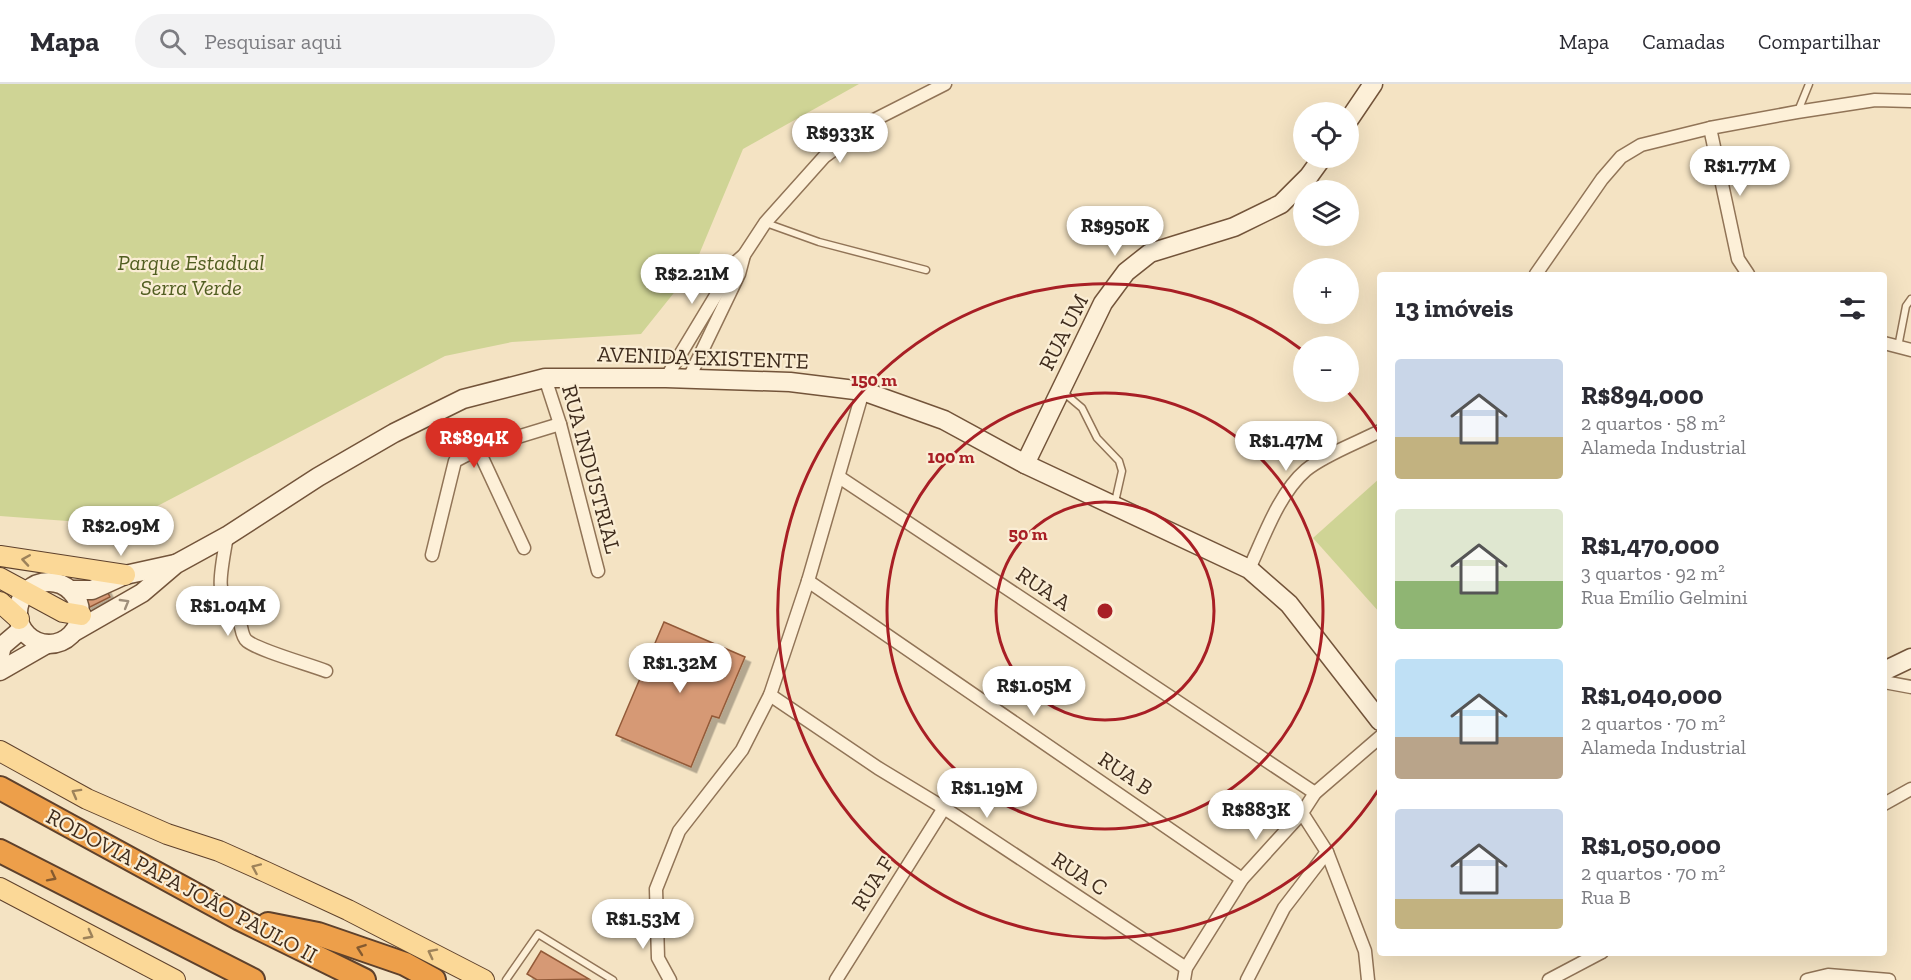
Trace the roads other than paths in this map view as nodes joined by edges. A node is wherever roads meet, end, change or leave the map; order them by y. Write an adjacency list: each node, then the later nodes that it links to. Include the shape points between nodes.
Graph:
1 (945, 84): 9 (street, via 874,120 824,157)
2 (1373, 84): 5 (street)
3 (1809, 84): 6 (lane)
4 (1911, 101): 6 (street, via 1875,100)
5 (1359, 105)
6 (1797, 112): 7 (street)
7 (1710, 128): 12 (street, via 1641,145 1621,157); 13 (street, via 1738,258)
8 (1315, 168): 20 (street, RUA UM, via 1281,204 1234,227 1150,253 1126,272 1103,303)
9 (765, 222): 10 (street); 11 (lane, via 819,242)
10 (744, 255): 18 (street, via 736,262); 19 (street, via 739,274)
11 (926, 270)
12 (1537, 272)
13 (1747, 272)
14 (1911, 299): 16 (lane, via 1906,306)
15 (1887, 344): 16 (street)
16 (1905, 348)
17 (545, 378): 18 (street, AVENIDA EXISTENTE); 22 (street, RUA INDUSTRIAL); 28 (street, AVENIDA EXISTENTE, via 463,399 404,428)
18 (666, 378): 19 (street, AVENIDA EXISTENTE)
19 (688, 380): 21 (street, AVENIDA EXISTENTE, via 790,382)
20 (1060, 390): 25 (street, RUA UM); 27 (lane, via 1083,408 1097,438 1119,461 1122,471)
21 (863, 391): 25 (street, AVENIDA EXISTENTE, via 944,420); 26 (street)
22 (560, 424): 24 (street); 34 (street, RUA INDUSTRIAL)
23 (1377, 432): 33 (street, via 1306,470 1283,499)
24 (478, 449): 29 (street); 30 (street, via 456,461)
25 (1025, 464): 27 (street, AVENIDA EXISTENTE)
26 (839, 477): 37 (street); 57 (street, RUA A)
27 (1114, 506): 33 (street, AVENIDA EXISTENTE)
28 (227, 536): 32 (street, AVENIDA EXISTENTE); 48 (street, via 220,586 247,641)
29 (524, 548)
30 (432, 555)
31 (0, 556): 35 (main road, one-way to 31)
32 (176, 564): 35 (street); 41 (street, one-way to 32, via 142,593)
33 (1248, 569): 52 (street, AVENIDA EXISTENTE, via 1289,604)
34 (598, 571)
35 (125, 575): 38 (street, via 93,590)
36 (0, 578): 39 (main road)
37 (808, 581): 51 (street); 63 (street, RUA B)
38 (70, 590): 39 (street, via 60,583 47,582); 41 (street, via 76,597)
39 (25, 593): 41 (main road); 42 (street, via 19,605)
40 (0, 602): 42 (main road)
41 (77, 623): 43 (street, via 67,639)
42 (20, 624): 43 (street, via 28,637); 44 (street)
43 (47, 644): 47 (street)
44 (0, 654)
45 (1911, 658): 46 (street)
46 (1887, 670)
47 (0, 671)
48 (326, 671)
49 (1887, 683): 50 (street)
50 (1911, 687)
51 (770, 695): 59 (street, RUA C); 77 (street, via 742,750 679,831 656,889 658,958)
52 (1377, 717)
53 (1377, 740): 57 (street)
54 (0, 751): 74 (main road, one-way to 54, via 266,872 87,799)
55 (0, 789): 65 (highway, RODOVIA PAPA JOÃO PAULO II)
56 (1911, 789): 58 (street)
57 (1315, 794): 60 (street)
58 (1887, 802)
59 (944, 808): 68 (street, RUA C); 78 (street, RUA F)
60 (1302, 813): 62 (street); 63 (street)
61 (0, 851): 67 (highway, one-way to 67)
62 (1327, 852): 79 (street, via 1284,908); 80 (street, via 1365,951)
63 (1242, 879): 68 (street)
64 (0, 888): 69 (main road, one-way to 69)
65 (240, 919): 72 (highway, RODOVIA PAPA JOÃO PAULO II); 73 (highway, one-way to 65, via 405,964 318,934)
66 (1594, 956): 81 (street)
67 (218, 962): 70 (highway); 71 (highway)
68 (1185, 974)
69 (175, 980)
70 (238, 980)
71 (253, 980)
72 (364, 980)
73 (434, 980)
74 (483, 980)
75 (506, 980): 76 (lane, via 538,934)
76 (613, 980)
77 (670, 980)
78 (836, 980)
79 (1247, 980)
80 (1368, 980)
81 (1549, 980)
82 (1807, 980): 83 (street, via 1828,975)
83 (1889, 980)

